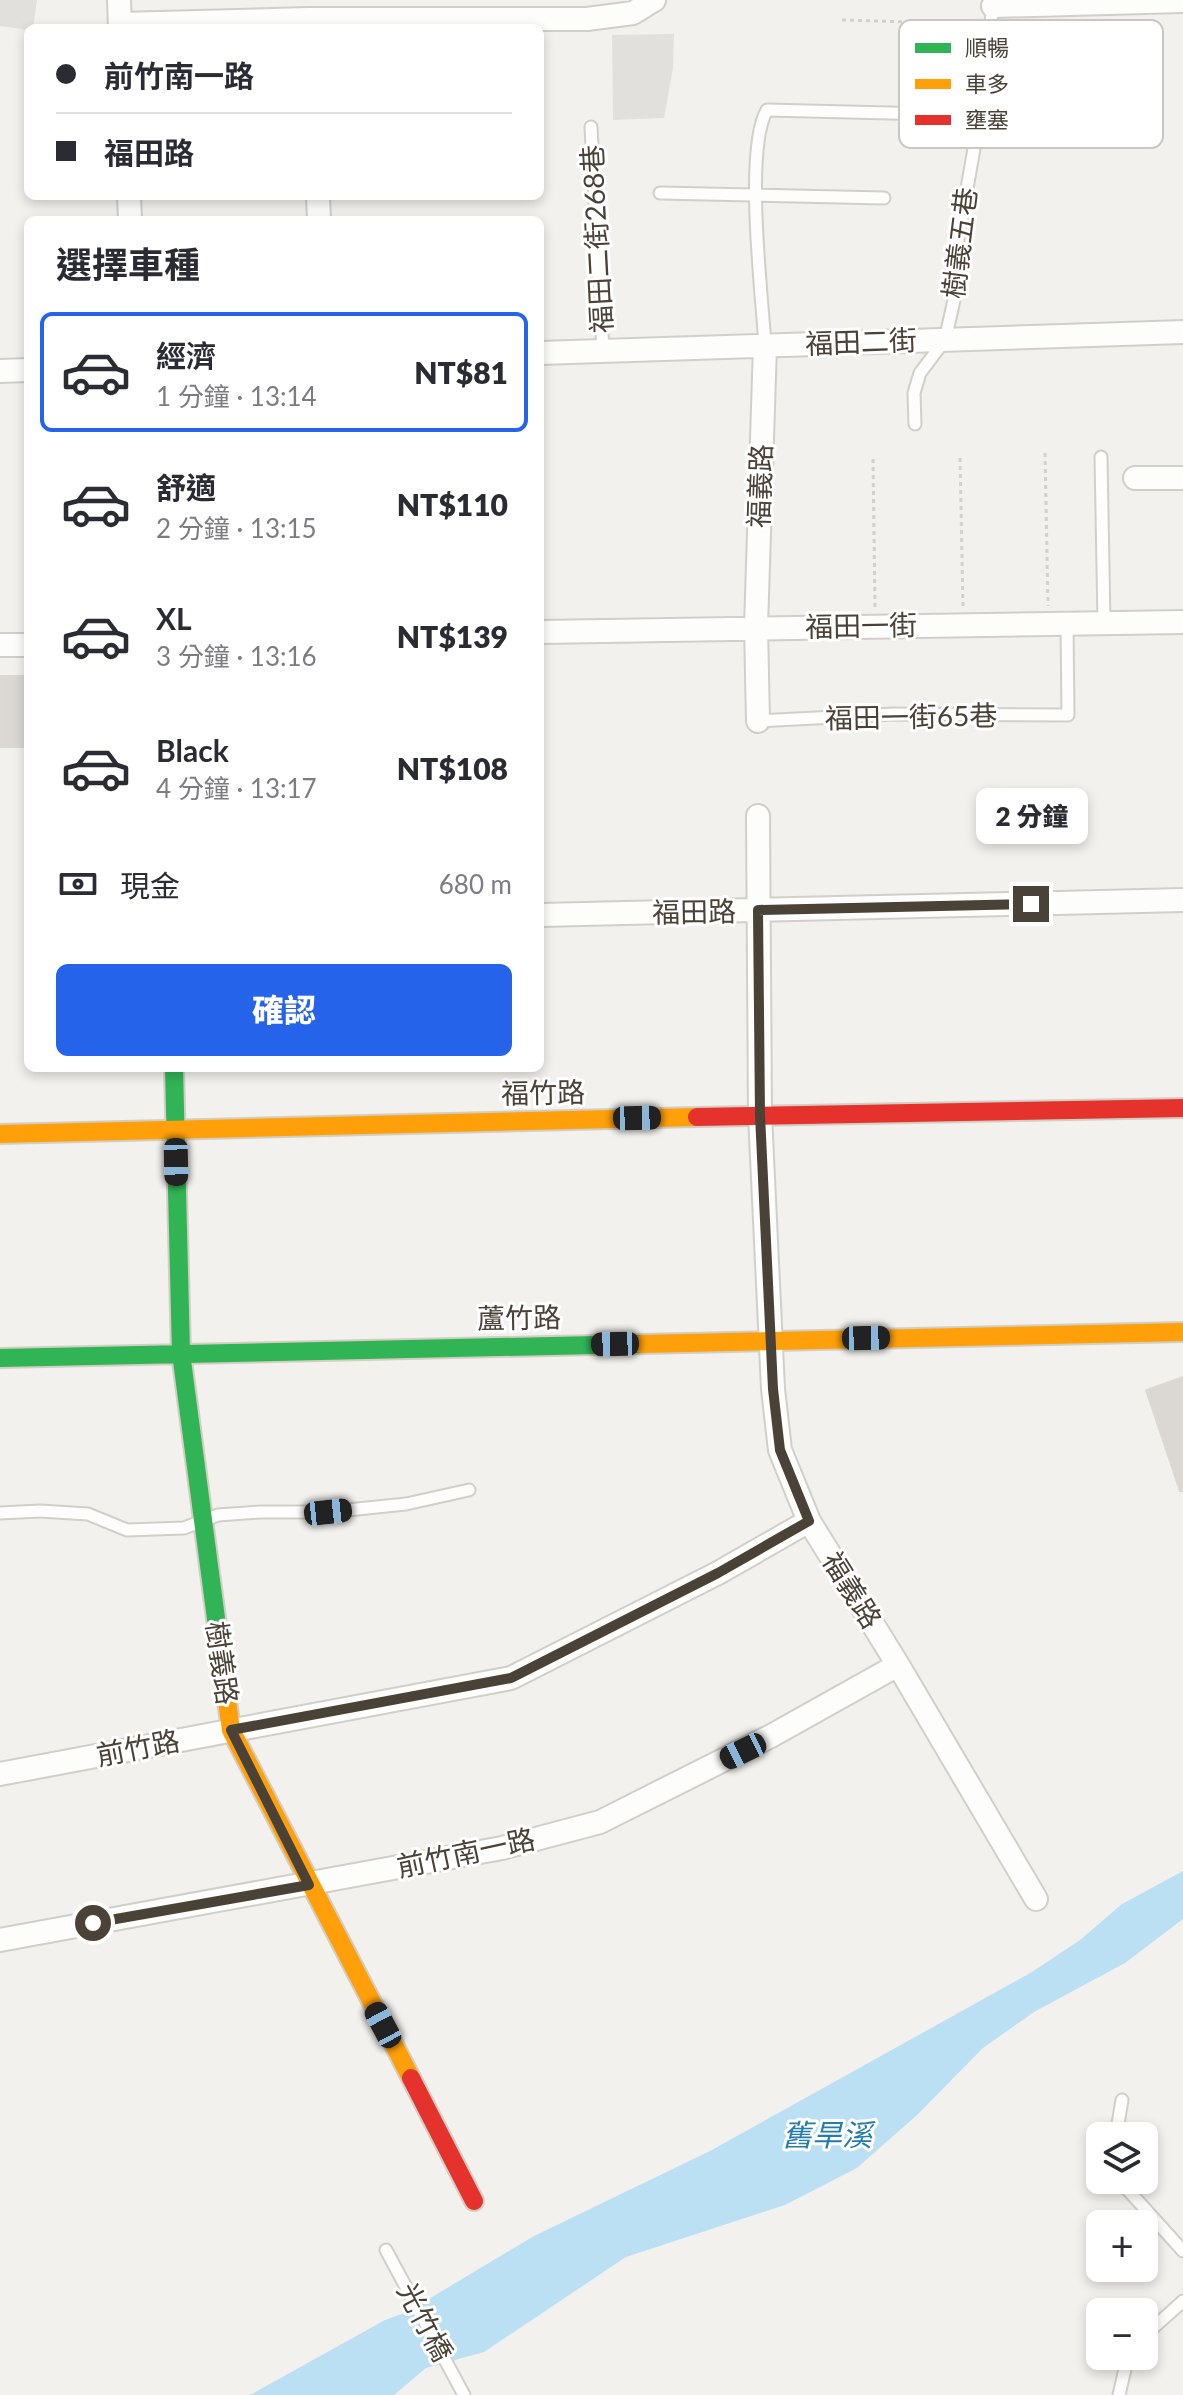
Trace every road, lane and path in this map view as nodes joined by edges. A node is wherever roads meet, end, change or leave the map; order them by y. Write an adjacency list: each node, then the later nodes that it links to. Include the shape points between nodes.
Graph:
1 (119, 0): 6 (street)
2 (654, 0): 7 (street, via 633,13 587,19)
3 (1183, 1): 4 (street)
4 (992, 10): 5 (path)
5 (842, 20)
6 (120, 24)
7 (309, 24)
8 (899, 113): 12 (lane, via 767,110 760,122)
9 (591, 127): 17 (lane, 福田二街268巷)
10 (974, 148): 15 (lane, 樹義五巷)
11 (660, 193): 12 (lane)
12 (755, 196): 13 (lane); 16 (lane)
13 (884, 198)
14 (1183, 332): 15 (street, 福田二街)
15 (945, 340): 16 (street, 福田二街); 21 (lane, 樹義五巷, via 920,373 914,393)
16 (765, 345): 17 (street, 福田二街); 33 (street, 福義路)
17 (603, 351): 18 (street, 福田二街)
18 (544, 353)
19 (24, 370): 20 (street)
20 (0, 371)
21 (915, 424)
22 (1045, 453): 30 (path)
23 (1101, 457): 29 (lane)
24 (960, 458): 31 (path)
25 (873, 459): 32 (path)
26 (1135, 478): 27 (street)
27 (1183, 478)
28 (1183, 622): 29 (street, 福田一街)
29 (1104, 623): 30 (street, 福田一街)
30 (1058, 624): 31 (street, 福田一街); 37 (lane, 福田一街65巷, via 1068,715 894,714)
31 (963, 625): 32 (street, 福田一街)
32 (876, 626): 33 (street, 福田一街)
33 (756, 627): 34 (street, 福田一街); 37 (street, 福田一街65巷)
34 (544, 632)
35 (0, 645): 36 (street)
36 (24, 645)
37 (758, 721)
38 (758, 816): 40 (street, 福義路)
39 (1183, 900): 40 (street, 福田路)
40 (758, 910): 41 (street, 福田路); 44 (street, 福義路)
41 (544, 915)
42 (174, 1072): 45 (street, 樹義路)
43 (1183, 1108): 44 (street, 福竹路)
44 (760, 1115): 45 (street, 福竹路); 48 (street, 福義路)
45 (175, 1130): 46 (street, 福竹路); 49 (street, 樹義路)
46 (0, 1134)
47 (1183, 1332): 48 (street, 蘆竹路)
48 (770, 1340): 49 (street, 蘆竹路); 54 (street, 福義路, via 780,1450)
49 (181, 1353): 50 (street, 蘆竹路); 53 (street, 樹義路)
50 (0, 1358)
51 (469, 1490): 53 (lane, via 406,1504 218,1515)
52 (0, 1513): 53 (lane, via 88,1514 127,1530 184,1528)
53 (203, 1521): 56 (street, 樹義路)
54 (809, 1521): 55 (street, 福義路); 56 (street, 前竹路, via 511,1678)
55 (898, 1665): 58 (street, 前竹南一路, via 600,1822 502,1848); 59 (street, 福義路)
56 (231, 1730): 57 (street, 前竹路); 58 (street, 樹義路)
57 (0, 1774)
58 (309, 1885): 60 (street, 前竹南一路); 64 (street, 樹義路)
59 (1036, 1899)
60 (0, 1940)
61 (1122, 2100): 62 (lane)
62 (1118, 2122)
63 (1132, 2194): 66 (lane)
64 (474, 2201)
65 (386, 2250): 70 (lane, 光竹橋)
66 (1183, 2251)
67 (1183, 2301): 68 (lane)
68 (1158, 2323)
69 (1125, 2370): 71 (lane)
70 (464, 2395)
71 (1119, 2395)

